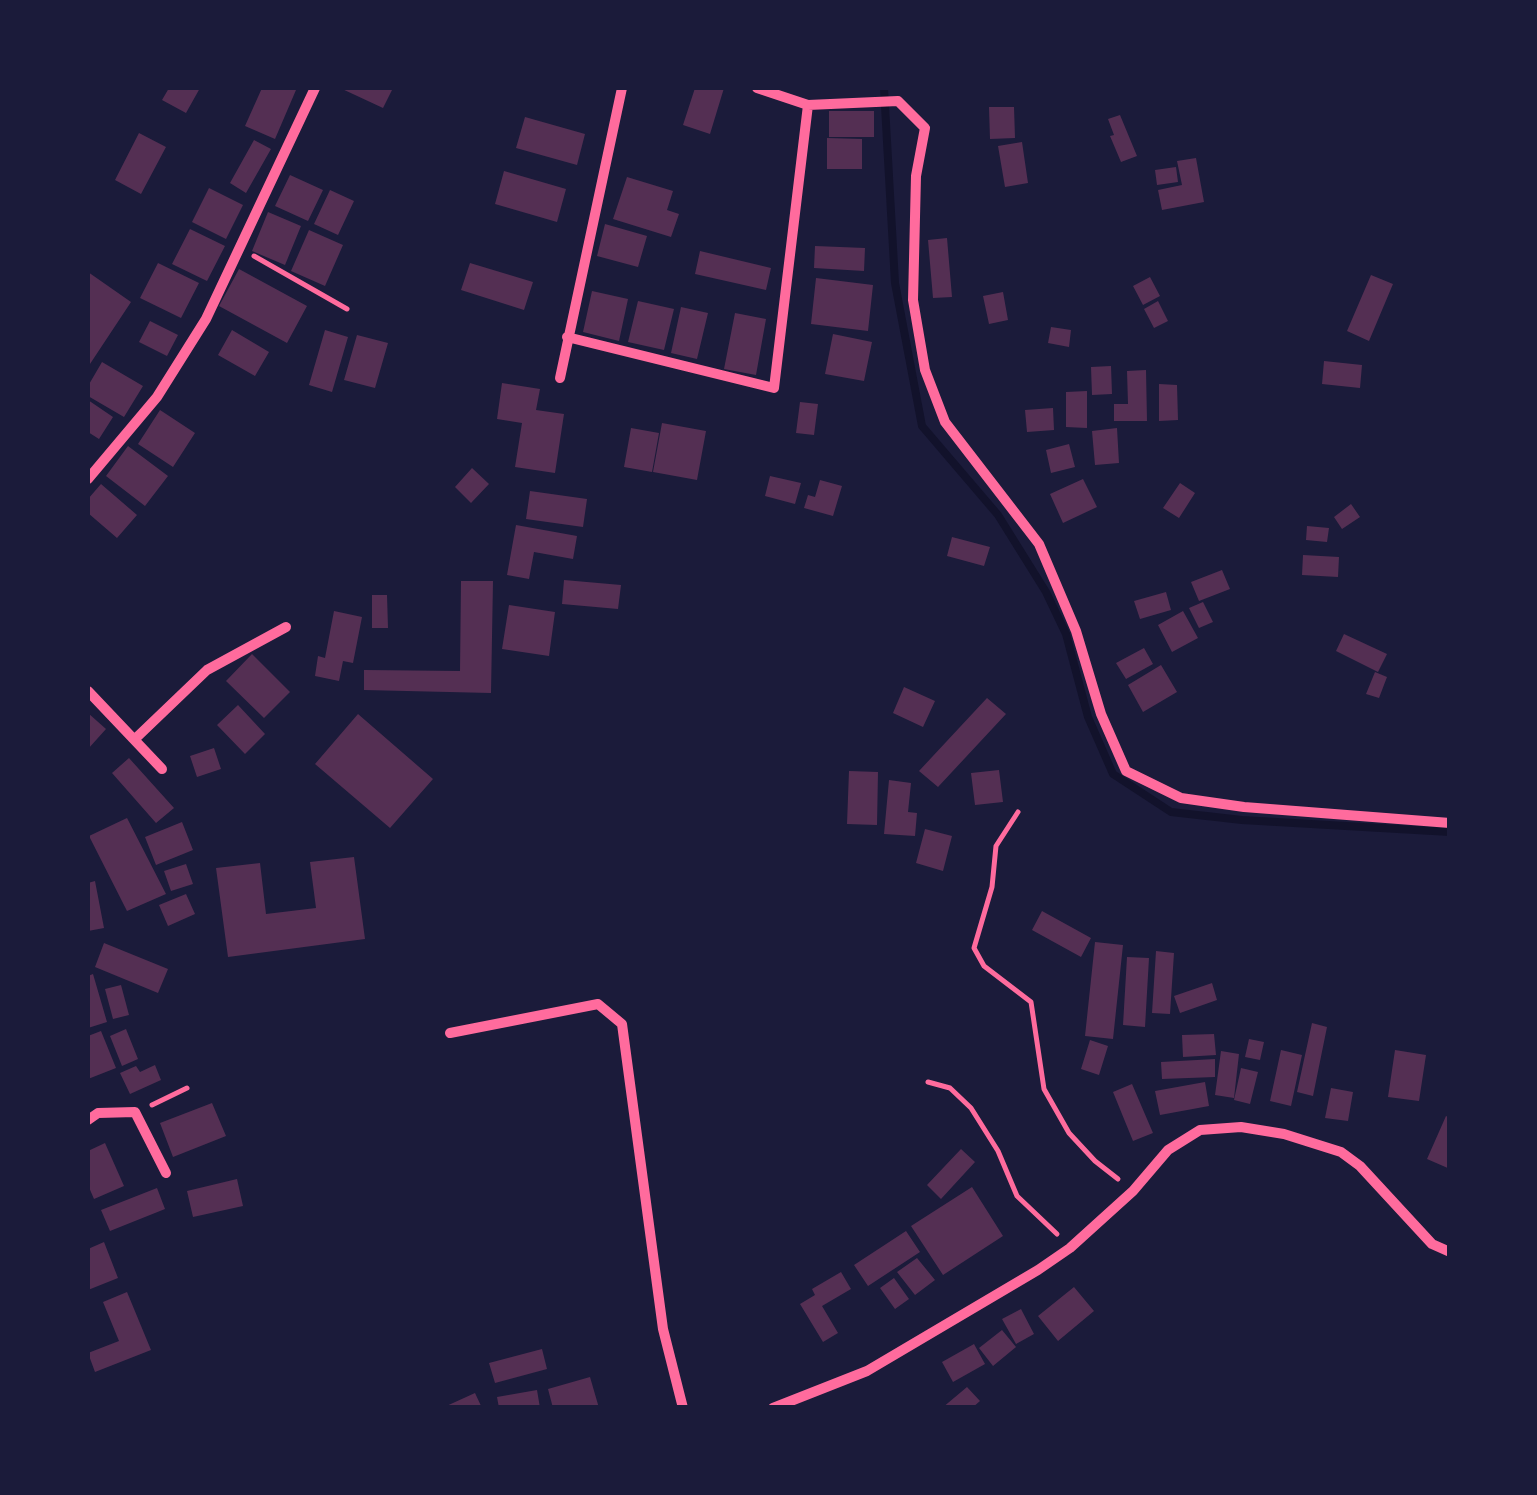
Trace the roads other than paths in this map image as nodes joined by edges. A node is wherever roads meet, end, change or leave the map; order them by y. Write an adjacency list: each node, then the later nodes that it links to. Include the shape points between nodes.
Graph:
1 (316, 88): 7 (street, via 206,319 157,397)
2 (622, 88): 5 (street)
3 (757, 88): 4 (street)
4 (808, 105): 5 (street, via 774,388); 12 (street, via 898,102 925,128 916,176 913,300 925,370 945,422 1039,544 1126,771 1181,798)
5 (567, 337): 6 (street)
6 (560, 378)
7 (88, 479)
8 (286, 627): 10 (street, via 207,670)
9 (88, 691): 10 (street)
10 (136, 738): 11 (street)
11 (162, 768)
12 (1450, 823)
13 (450, 1033): 17 (street, via 598,1004 622,1024 663,1330)
14 (88, 1120): 15 (street, via 98,1113 136,1112)
15 (166, 1174)
16 (1450, 1252): 18 (street, via 1432,1244 1341,1152 1241,1126 1200,1130 1168,1150 1070,1248 867,1371)
17 (683, 1408)
18 (773, 1408)

